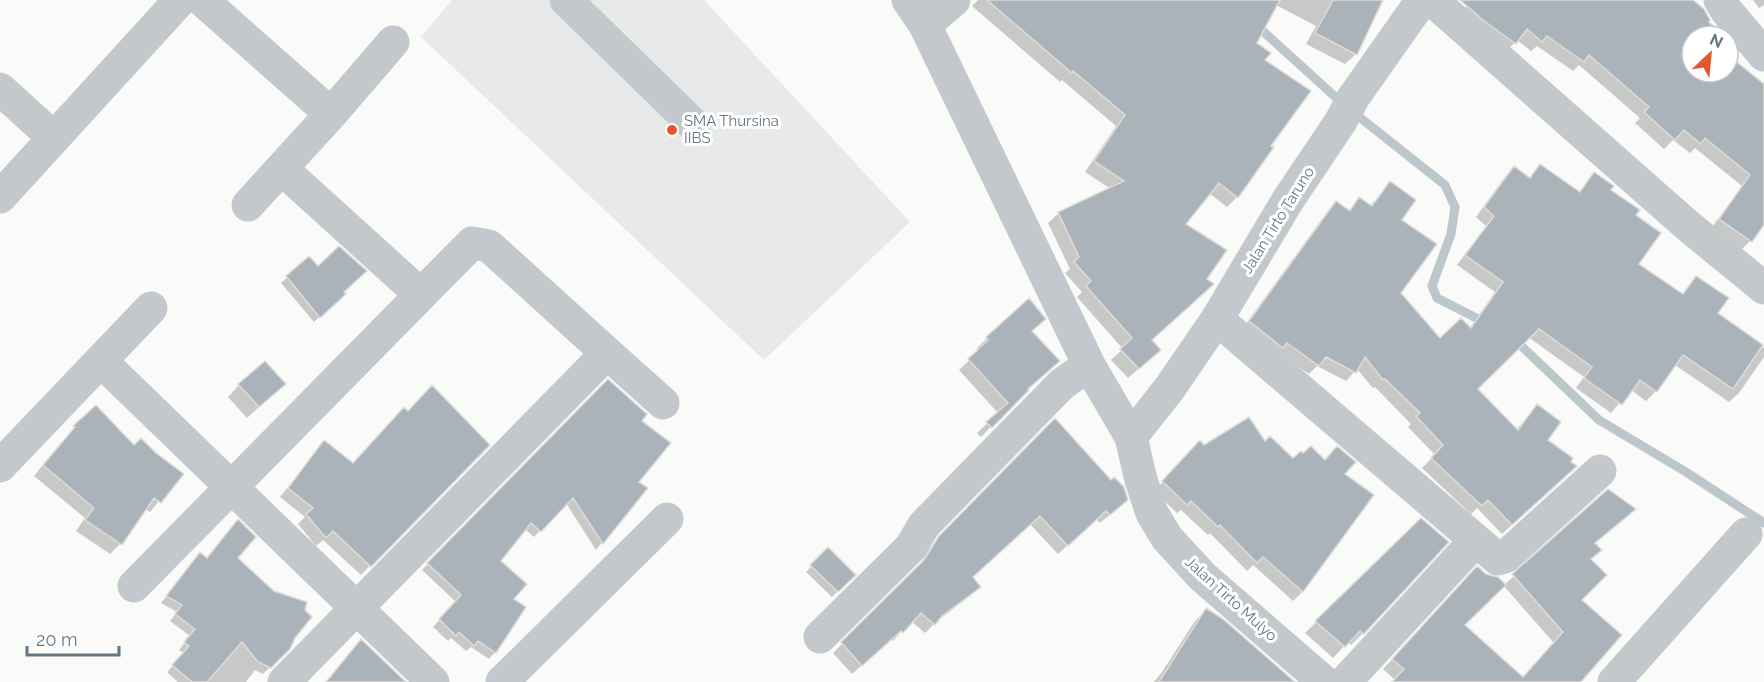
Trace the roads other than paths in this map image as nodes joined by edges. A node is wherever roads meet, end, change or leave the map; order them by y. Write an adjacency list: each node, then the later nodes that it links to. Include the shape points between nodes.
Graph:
1 (180, 0): 14 (street)
2 (202, 0): 12 (street)
3 (566, 0): 13 (street)
4 (954, 0): 8 (street)
5 (1422, 0): 21 (street, Jalan Tirto Taruno, via 1288,200)
6 (1432, 0): 18 (street)
7 (1720, 0): 10 (street)
8 (916, 12): 24 (street, Jalan Tirto Mulyo)
9 (393, 42): 12 (street)
10 (1764, 55)
11 (0, 89): 14 (street)
12 (331, 114): 15 (street)
13 (694, 125)
14 (54, 138): 16 (street)
15 (282, 169): 17 (street); 19 (street)
16 (0, 197)
17 (248, 205)
18 (1764, 288)
19 (420, 294): 22 (street, via 472,243 489,246); 29 (street)
20 (151, 308): 23 (street)
21 (1217, 319): 26 (street, Jalan Tirto Taruno); 32 (street)
22 (607, 353): 25 (street); 34 (street)
23 (101, 361): 27 (street); 29 (street)
24 (1089, 365): 26 (street, Jalan Tirto Mulyo); 35 (street, via 1062,384)
25 (663, 403)
26 (1131, 437): 39 (street, Jalan Tirto Mulyo, via 1152,513 1167,538 1203,577)
27 (0, 466)
28 (1600, 471): 32 (street, via 1505,557 1498,559)
29 (232, 486): 33 (street); 34 (street)
30 (668, 519): 38 (street)
31 (1746, 534): 41 (street)
32 (1475, 541): 40 (street)
33 (134, 586)
34 (358, 608): 36 (street); 37 (street)
35 (820, 637)
36 (284, 682)
37 (433, 682)
38 (502, 682)
39 (1324, 682)
40 (1345, 682)
41 (1614, 682)

